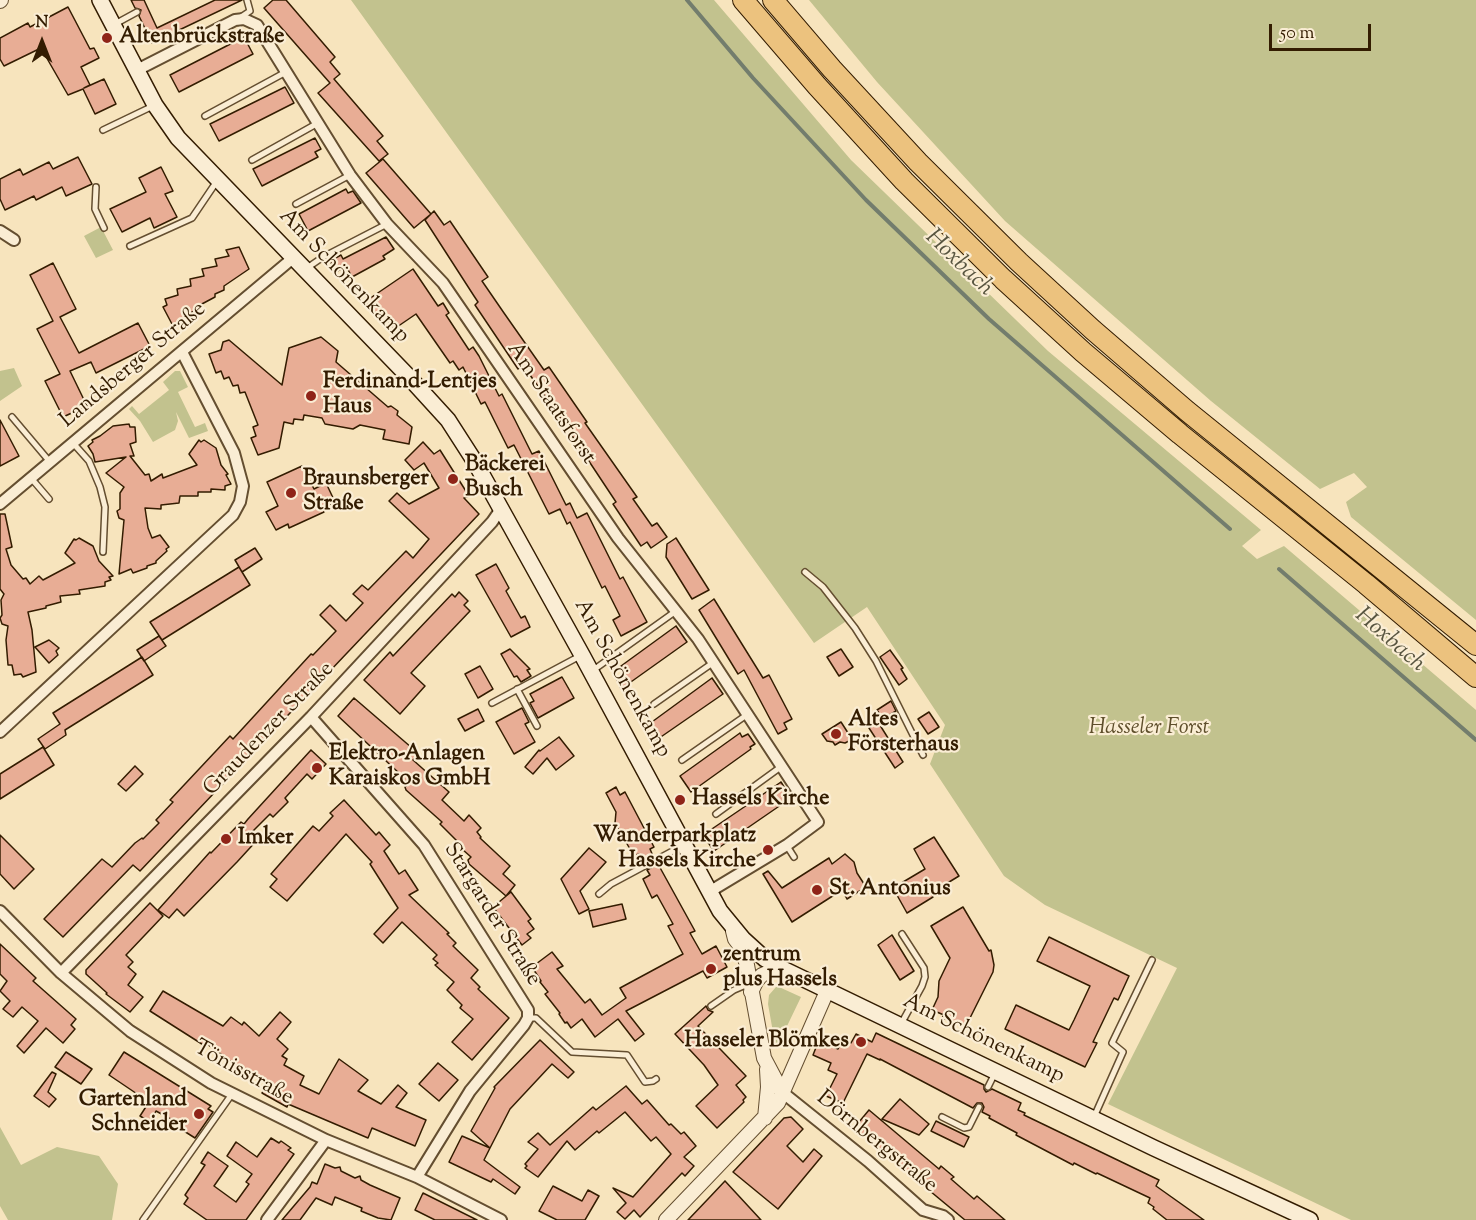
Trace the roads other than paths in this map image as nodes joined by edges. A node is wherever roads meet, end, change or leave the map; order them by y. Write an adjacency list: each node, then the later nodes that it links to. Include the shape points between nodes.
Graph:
1 (100, 0): 7 (main road, Am Schönenkamp)
2 (247, 0): 6 (lane, via 250,11)
3 (743, 0): 41 (highway, via 904,181 1003,279 1180,434)
4 (773, 0): 37 (highway, via 918,162 1085,323 1187,411)
5 (137, 12): 7 (lane)
6 (235, 20): 8 (street); 9 (street, Am Staatsforst, via 257,25)
7 (113, 25): 8 (main road, Am Schönenkamp)
8 (137, 70): 10 (main road, Am Schönenkamp)
9 (285, 72): 11 (lane); 12 (street, Am Staatsforst)
10 (155, 105): 13 (lane); 16 (main road, Am Schönenkamp, via 178,138)
11 (205, 116)
12 (318, 123): 14 (lane); 15 (street, Am Staatsforst)
13 (104, 130)
14 (252, 160)
15 (350, 175): 18 (lane); 19 (street, Am Staatsforst)
16 (218, 179): 23 (lane, via 192,218); 24 (main road, Am Schönenkamp)
17 (96, 187): 20 (lane, via 95,209)
18 (296, 204)
19 (387, 224): 25 (lane); 36 (street, Am Staatsforst, via 443,282 618,538)
20 (104, 228)
21 (0, 231): 22 (street)
22 (14, 240)
23 (130, 246)
24 (293, 258): 25 (main road, Am Schönenkamp); 26 (street, Landsberger Straße)
25 (304, 270): 33 (main road, Am Schönenkamp, via 448,420)
26 (182, 352): 28 (street, Landsberger Straße); 48 (street, via 234,453 243,486 240,502 233,515)
27 (12, 417): 29 (lane)
28 (73, 443): 29 (street, Landsberger Straße); 34 (lane, via 89,461 100,487 106,515)
29 (50, 462): 30 (street, Landsberger Straße)
30 (31, 478): 31 (lane); 32 (street, Landsberger Straße)
31 (50, 499)
32 (0, 504)
33 (501, 509): 38 (main road, Am Schönenkamp); 46 (street, Graudenzer Straße)
34 (103, 552)
35 (805, 572): 49 (lane, via 823,586 876,661)
36 (676, 611): 39 (street, Am Staatsforst); 40 (lane)
37 (1476, 645)
38 (582, 655): 40 (main road, Am Schönenkamp); 42 (lane)
39 (714, 662): 44 (lane); 45 (street, Am Staatsforst)
40 (591, 671): 53 (main road, Am Schönenkamp)
41 (1476, 676)
42 (517, 689): 43 (lane); 47 (lane)
43 (492, 703)
44 (654, 704)
45 (748, 714): 50 (lane); 51 (street, Am Staatsforst)
46 (311, 717): 63 (street, Graudenzer Straße); 67 (street, Stargarder Straße, via 424,845 528,1010)
47 (537, 726)
48 (0, 732)
49 (924, 755)
50 (682, 760)
51 (782, 766): 52 (lane); 54 (street, Am Staatsforst, via 818,822)
52 (716, 814)
53 (684, 845): 56 (main road, Am Schönenkamp); 57 (lane)
54 (787, 845): 55 (lane); 56 (street)
55 (794, 857)
56 (709, 892): 59 (main road, Am Schönenkamp)
57 (599, 894)
58 (0, 912): 63 (street, Tönisstraße)
59 (733, 929): 62 (main road, Am Schönenkamp, via 758,954); 64 (street, via 745,958)
60 (902, 934): 68 (lane, via 924,968 925,977)
61 (1152, 960): 79 (lane, via 1112,1043 1123,1052)
62 (783, 969): 64 (street, via 762,975); 65 (main road, Am Schönenkamp)
63 (61, 973): 75 (street, Tönisstraße, via 130,1030)
64 (750, 988): 66 (lane, via 734,990); 69 (street)
65 (827, 991): 68 (main road, Am Schönenkamp); 70 (street, via 802,1039)
66 (711, 1006)
67 (528, 1018): 72 (lane, via 536,1018 572,1052 627,1055 645,1082); 81 (street, Stargarder Straße, via 470,1091)
68 (900, 1025): 71 (main road, Am Schönenkamp)
69 (767, 1066): 70 (street); 74 (street); 78 (street)
70 (791, 1071): 74 (street)
71 (996, 1071): 73 (lane); 79 (main road, Am Schönenkamp)
72 (656, 1079)
73 (988, 1087)
74 (782, 1092): 78 (street); 87 (street, Dörnbergstraße, via 923,1210)
75 (232, 1094): 80 (street, Tönisstraße); 83 (lane)
76 (979, 1107): 77 (lane, via 969,1127)
77 (942, 1117)
78 (765, 1118): 86 (street)
79 (1094, 1119): 82 (main road, Am Schönenkamp)
80 (326, 1140): 81 (street, Tönisstraße); 84 (street)
81 (417, 1177): 85 (street, Tönisstraße)
82 (1301, 1218)
83 (143, 1220)
84 (267, 1220)
85 (501, 1220)
86 (666, 1220)
87 (948, 1220)

